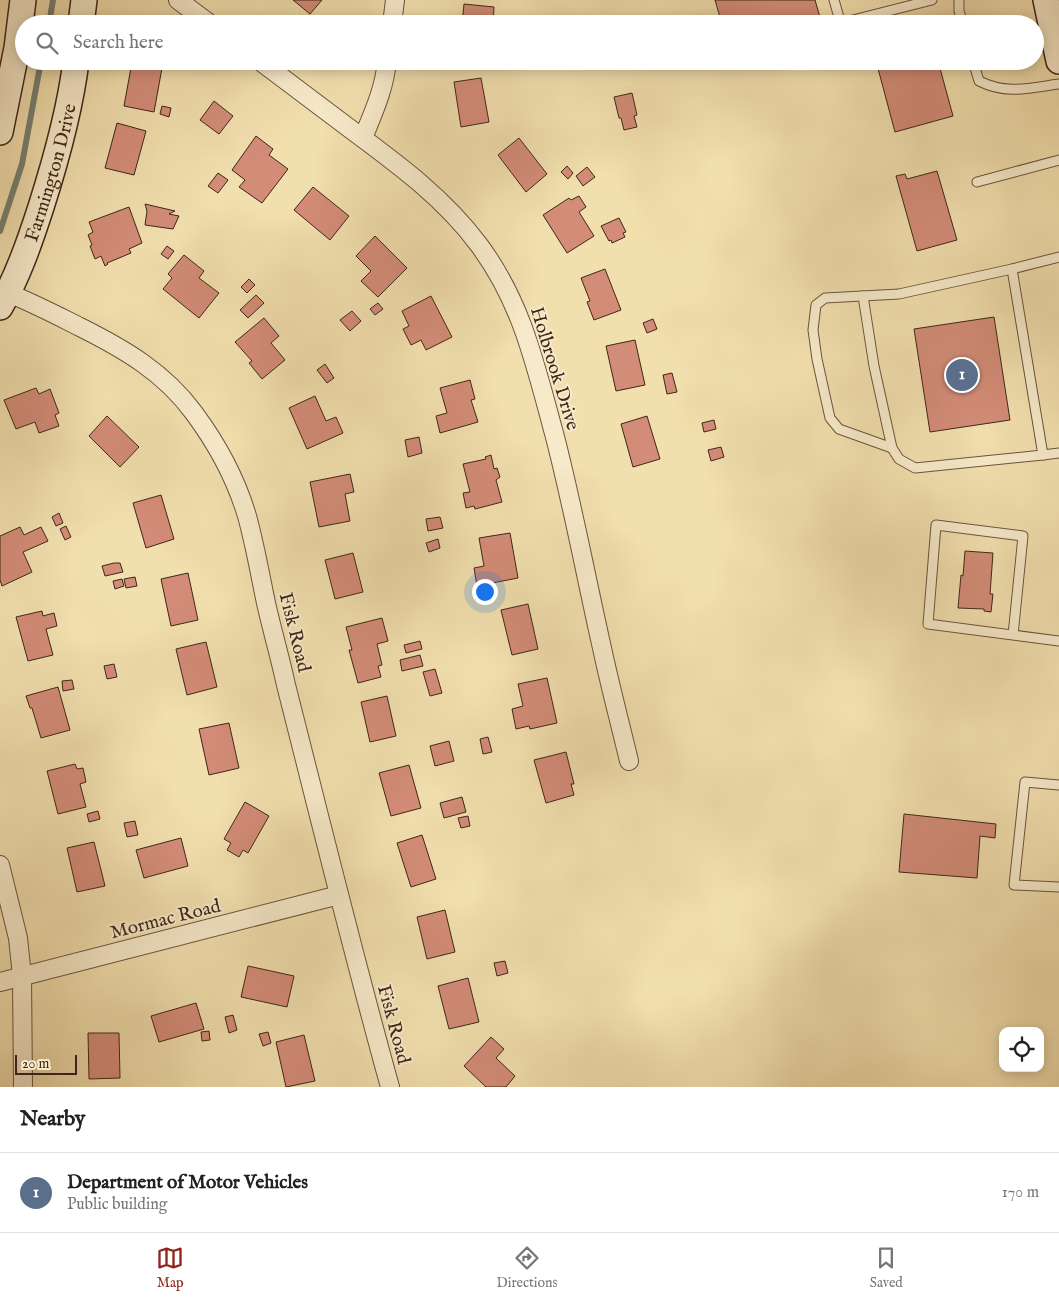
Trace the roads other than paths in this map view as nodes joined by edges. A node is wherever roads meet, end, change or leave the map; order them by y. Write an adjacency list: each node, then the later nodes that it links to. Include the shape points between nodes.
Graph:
1 (23, 0): 9 (street)
2 (84, 0): 10 (street)
3 (178, 0): 11 (street)
4 (395, 0): 12 (street)
5 (834, 0): 13 (lane)
6 (932, 0): 14 (lane)
7 (959, 0): 15 (lane)
8 (1046, 0): 17 (street)
9 (21, 15)
10 (82, 15)
11 (198, 15)
12 (393, 15)
13 (838, 15)
14 (873, 15)
15 (960, 15)
16 (15, 58): 23 (street)
17 (1059, 61)
18 (74, 70): 30 (street, Farmington Drive, via 66,120 50,178 32,234)
19 (272, 70): 24 (street, Holbrook Drive)
20 (386, 70): 24 (street, via 378,101)
21 (976, 70): 22 (lane, via 979,81 1003,90)
22 (1059, 84)
23 (0, 132)
24 (362, 138): 36 (street, Holbrook Drive, via 450,210 479,245 514,303 531,349 570,496)
25 (1059, 160): 26 (lane)
26 (977, 182)
27 (1059, 257): 28 (lane)
28 (1012, 269): 29 (lane, via 899,294); 33 (lane)
29 (863, 296): 31 (lane); 31 (lane, via 825,298 816,305 817,360 830,418 839,429)
30 (4, 300): 40 (street, Fisk Road, via 35,304 121,348 150,368 183,399 217,448 246,515)
31 (892, 448): 33 (lane, via 899,459 916,468)
32 (1059, 453): 33 (lane)
33 (1043, 455)
34 (1013, 635): 34 (lane, via 928,624 936,525 1023,536); 35 (lane)
35 (1059, 641)
36 (629, 761)
37 (1059, 785): 39 (lane, via 1025,782 1014,885)
38 (0, 865): 41 (street, via 18,938)
39 (1059, 887)
40 (340, 895): 41 (street, Mormac Road); 44 (street, Fisk Road)
41 (22, 976): 42 (street, Mormac Road); 43 (street)
42 (0, 982)
43 (23, 1087)
44 (390, 1087)

